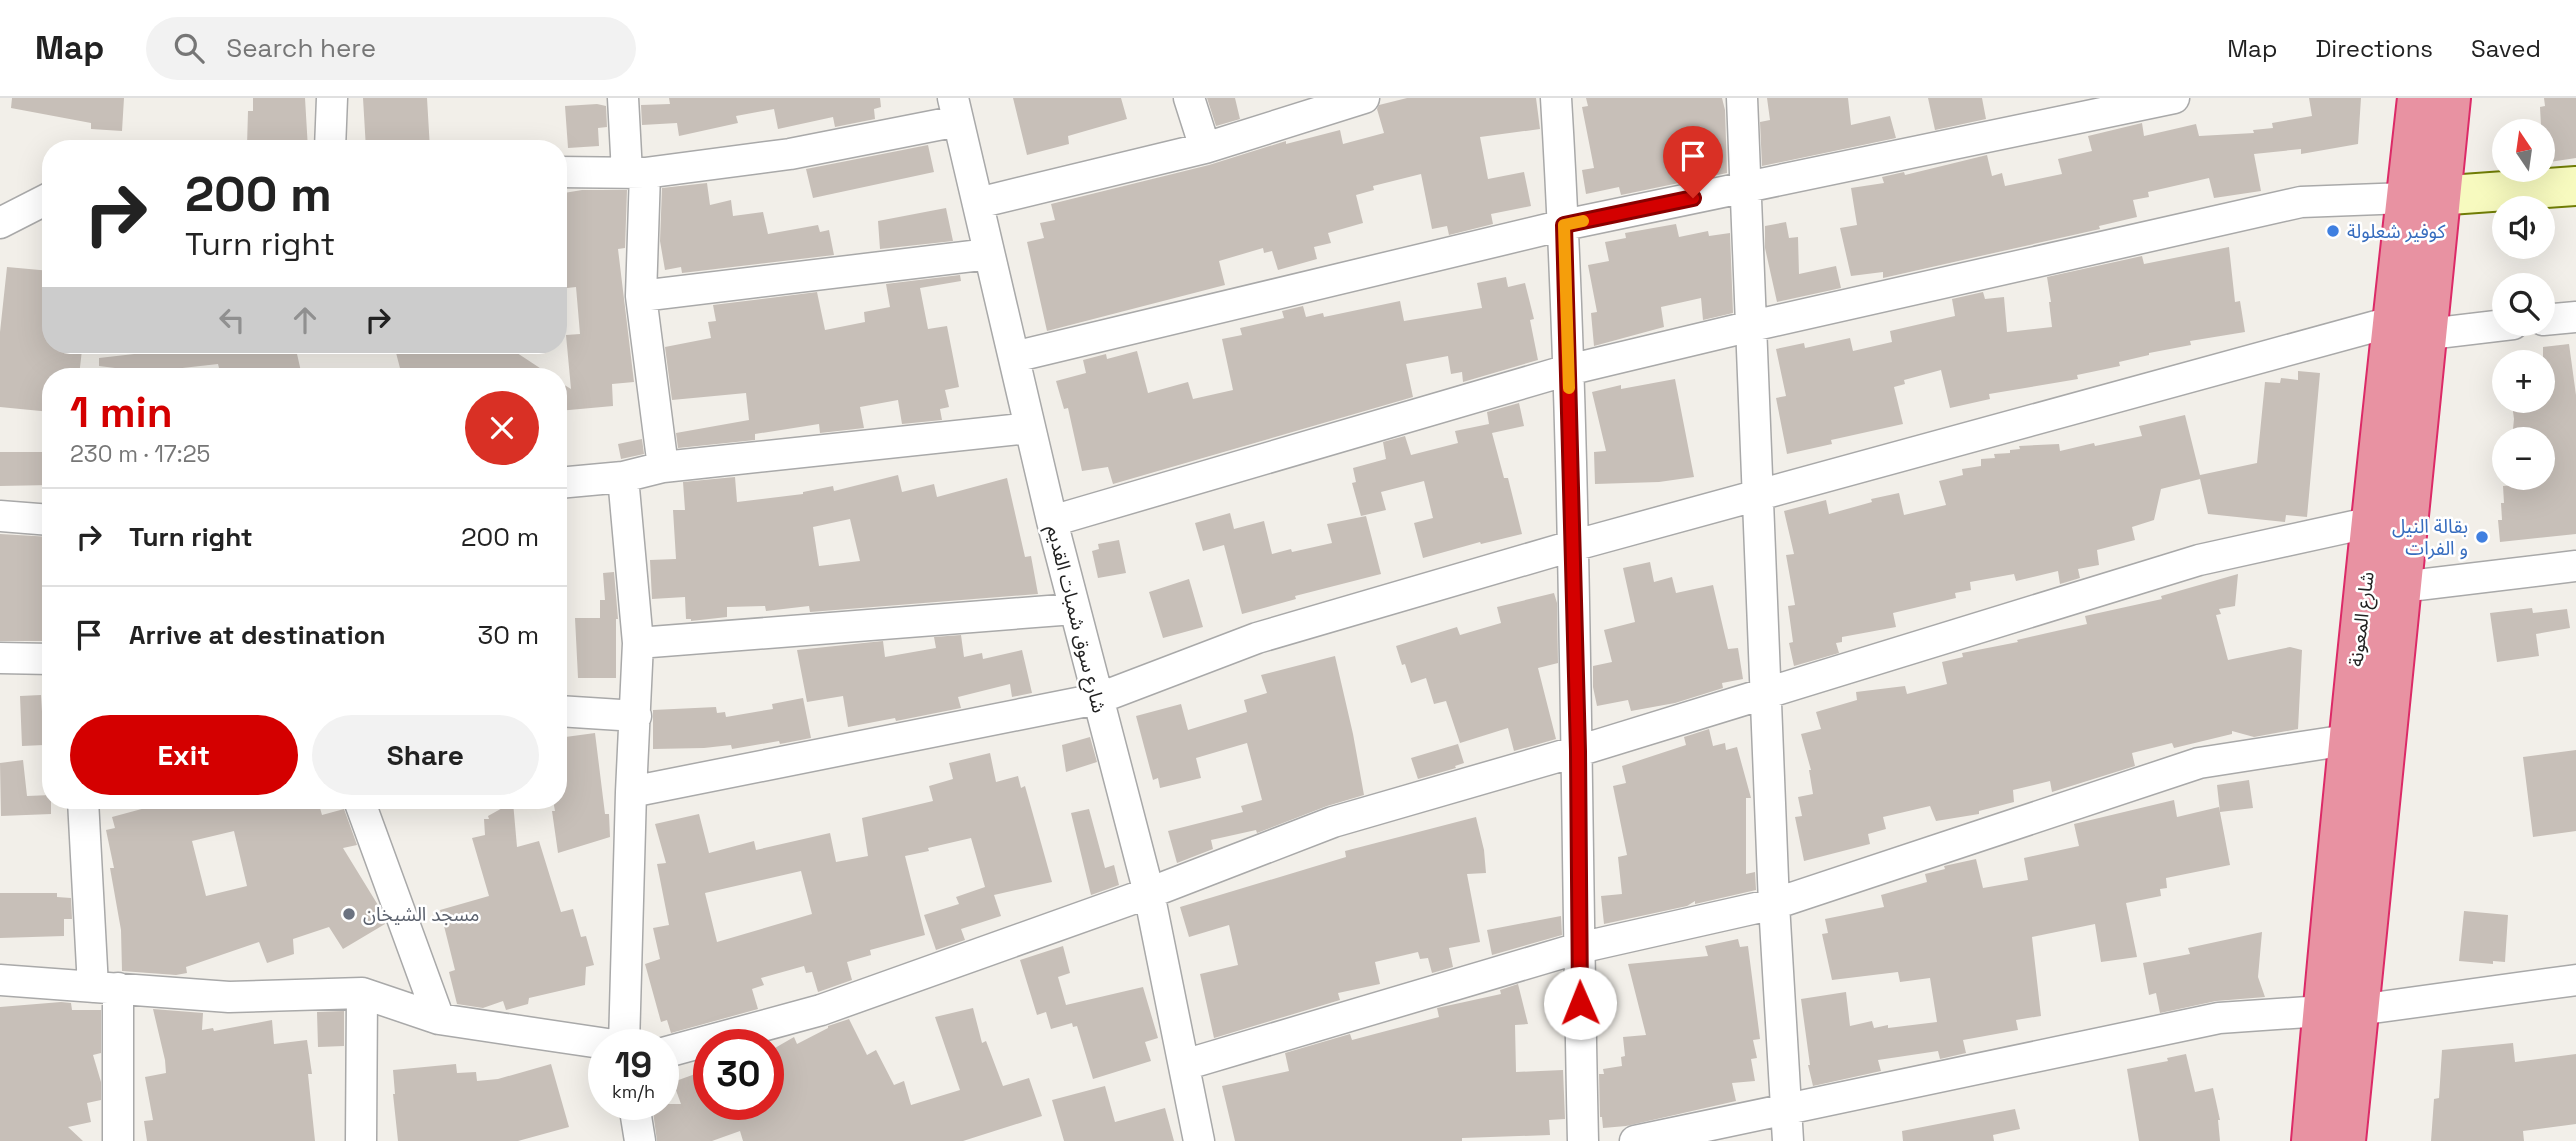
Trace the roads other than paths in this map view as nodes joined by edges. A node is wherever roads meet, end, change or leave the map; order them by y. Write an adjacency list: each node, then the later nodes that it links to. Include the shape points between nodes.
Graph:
1 (331, 98): 11 (street)
2 (623, 98): 14 (street)
3 (1189, 98): 12 (street)
4 (1364, 98): 12 (street)
5 (1556, 98): 21 (street)
6 (1742, 98): 16 (street)
7 (2174, 98): 16 (street)
8 (2417, 98): 17 (highway, شارع المعونة)
9 (2451, 98): 17 (highway, شارع المعونة)
10 (956, 109): 14 (street, via 790,154); 19 (street, شارع سوق شمبات القديم)
11 (330, 140)
12 (1205, 148): 19 (street)
13 (567, 172): 14 (street)
14 (636, 173): 23 (street)
15 (2576, 186): 17 (street)
16 (1745, 187): 21 (street); 27 (street)
17 (2423, 196): 26 (highway, شارع المعونة); 27 (street, via 2301,202); 29 (highway, شارع المعونة)
18 (42, 202): 20 (street)
19 (978, 203): 22 (street, شارع سوق شمبات القديم)
20 (0, 223)
21 (1564, 225): 30 (street); 31 (street)
22 (989, 254): 23 (street); 30 (street, شارع سوق شمبات القديم)
23 (640, 296): 33 (street)
24 (2576, 317): 25 (street)
25 (2555, 319)
26 (2391, 322): 36 (street); 40 (highway, شارع المعونة)
27 (1752, 326): 31 (street); 36 (street)
28 (2492, 326): 29 (street)
29 (2428, 334): 43 (highway, شارع المعونة)
30 (1014, 357): 32 (street, شارع سوق شمبات القديم)
31 (1568, 370): 39 (street); 41 (street)
32 (1030, 428): 33 (street); 39 (street, شارع سوق شمبات القديم)
33 (663, 467): 34 (street)
34 (623, 477): 35 (street); 45 (street)
35 (567, 482)
36 (1759, 496): 41 (street); 48 (street)
37 (0, 516): 38 (street)
38 (42, 519)
39 (1052, 521): 44 (street, شارع سوق شمبات القديم)
40 (2372, 522): 48 (street, via 2199,560); 52 (highway, شارع المعونة)
41 (1572, 547): 49 (street, via 1257,638); 53 (street)
42 (2576, 566): 43 (street)
43 (2401, 587): 64 (highway, شارع المعونة)
44 (1074, 609): 45 (street); 49 (street, شارع سوق شمبات القديم)
45 (638, 643): 51 (street)
46 (0, 658): 47 (street)
47 (42, 659)
48 (1767, 691): 53 (street); 58 (street)
49 (1097, 699): 54 (street); 57 (street, شارع سوق شمبات القديم)
50 (567, 712): 51 (street)
51 (636, 716): 54 (street)
52 (2347, 740): 58 (street, via 2199,763); 64 (highway, شارع المعونة)
53 (1578, 751): 57 (street, via 1333,822); 59 (street)
54 (631, 792): 66 (street)
55 (84, 809): 62 (street)
56 (362, 809): 65 (street)
57 (1149, 893): 68 (street, via 821,1010); 69 (street, شارع سوق شمبات القديم)
58 (1774, 904): 59 (street); 70 (street)
59 (1578, 948): 69 (street); 76 (street)
60 (0, 980): 62 (street)
61 (2576, 980): 64 (street)
62 (105, 987): 63 (street, via 229,997); 73 (street)
63 (362, 993): 65 (street); 74 (street)
64 (2340, 1010): 70 (street, via 2219,1017); 79 (highway, شارع المعونة); 80 (highway, شارع المعونة)
65 (439, 1019): 67 (street)
66 (624, 1029)
67 (588, 1041)
68 (679, 1049)
69 (1184, 1065): 72 (street, شارع سوق شمبات القديم)
70 (1787, 1110): 77 (street); 78 (street)
71 (637, 1120): 75 (street)
72 (1194, 1139)
73 (118, 1141)
74 (362, 1141)
75 (640, 1141)
76 (1583, 1141)
77 (1635, 1141)
78 (1788, 1141)
79 (2311, 1141)
80 (2346, 1141)

